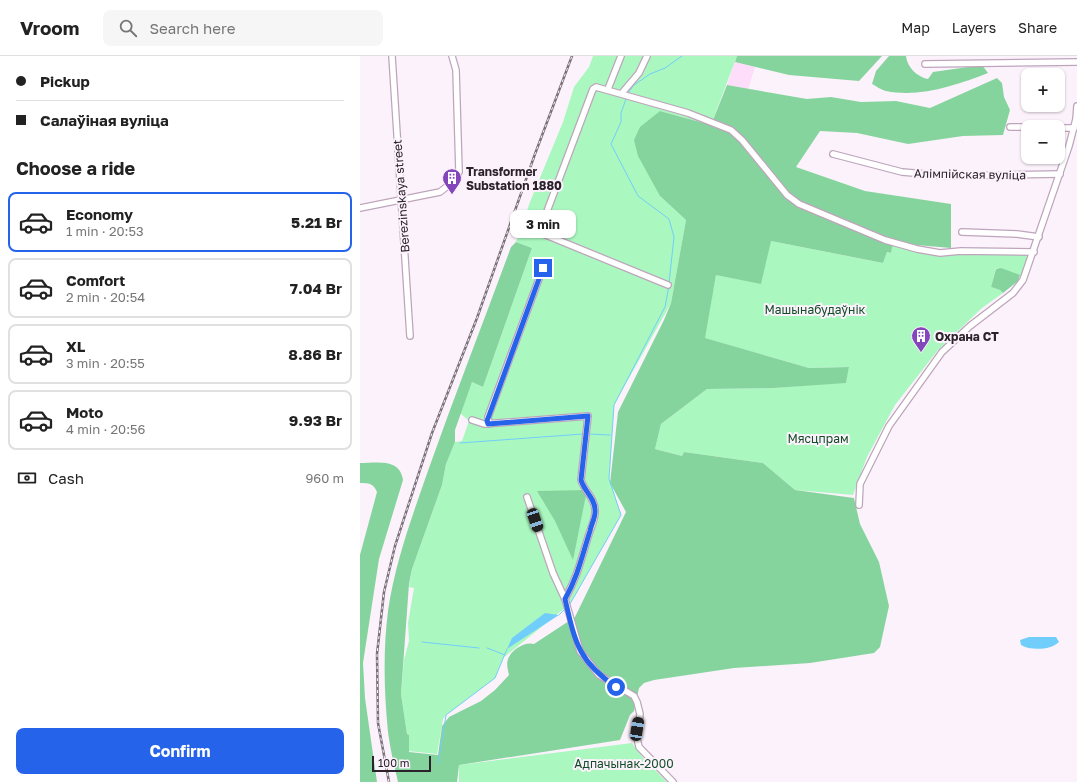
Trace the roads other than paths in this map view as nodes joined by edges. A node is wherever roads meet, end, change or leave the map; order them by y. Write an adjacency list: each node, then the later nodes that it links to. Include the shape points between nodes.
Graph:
1 (392, 56): 16 (street, Berezinskaya street)
2 (452, 56): 16 (street, via 456,70 460,172 455,180 440,192)
3 (621, 56): 7 (street)
4 (646, 56): 8 (street, via 639,73)
5 (1077, 62): 6 (street)
6 (925, 64)
7 (608, 89): 8 (street); 22 (street, via 599,86 593,89 540,230 542,235)
8 (622, 93): 20 (street, via 710,120 731,130 786,195 799,204 885,240 940,253)
9 (1077, 106): 13 (street)
10 (1010, 126): 11 (street)
11 (1021, 127)
12 (1065, 128): 13 (street)
13 (1074, 128): 15 (street)
14 (833, 154): 15 (street, Алімпійская вуліца, via 902,172 949,176)
15 (1060, 174): 19 (street)
16 (401, 201): 17 (street); 23 (street, Berezinskaya street)
17 (360, 208)
18 (962, 232): 19 (street)
19 (1039, 237): 20 (street)
20 (1034, 252): 27 (street, via 1019,287 942,352 889,426 860,484)
21 (543, 268): 25 (street, via 488,417)
22 (668, 285)
23 (410, 336)
24 (472, 420): 25 (street)
25 (488, 424): 28 (street, via 588,416 581,480 594,502 596,511 582,563)
26 (527, 497): 28 (street, via 553,574)
27 (859, 504)
28 (565, 599): 29 (street, via 580,651 599,675 634,696 640,714 637,738 639,747)
29 (673, 782)

